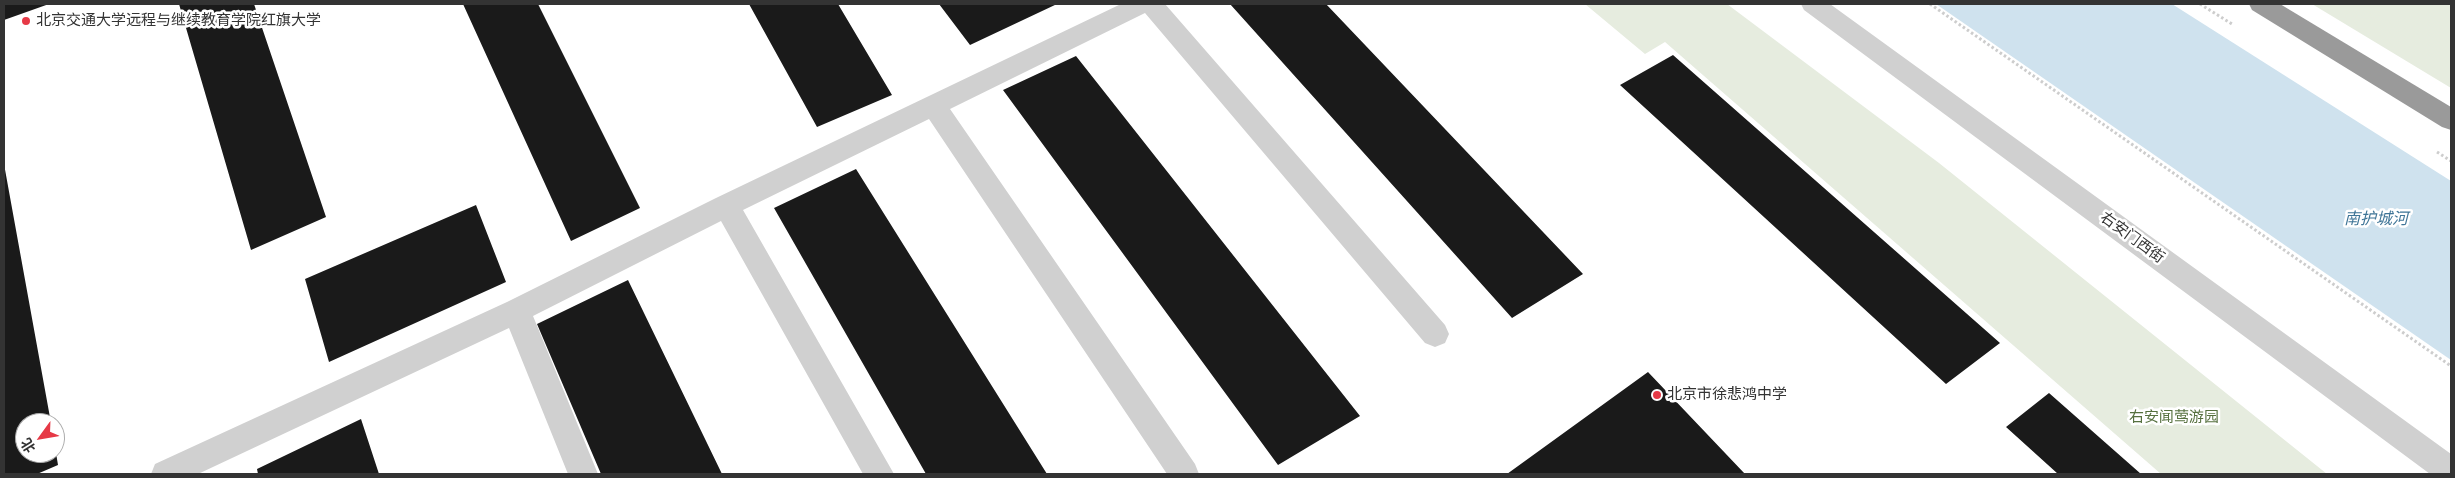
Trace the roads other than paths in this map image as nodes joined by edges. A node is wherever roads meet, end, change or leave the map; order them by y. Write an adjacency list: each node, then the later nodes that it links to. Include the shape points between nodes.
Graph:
1 (1142, 4): 5 (street)
2 (1151, 4): 9 (street)
3 (1813, 4): 10 (street, 右安门西街)
4 (2260, 4): 6 (highway)
5 (934, 106): 7 (street); 14 (street)
6 (2451, 120)
7 (726, 206): 8 (street); 13 (street)
8 (517, 311): 11 (street); 12 (street)
9 (1435, 334)
10 (2451, 472)
11 (166, 474)
12 (583, 474)
13 (879, 474)
14 (1184, 474)

